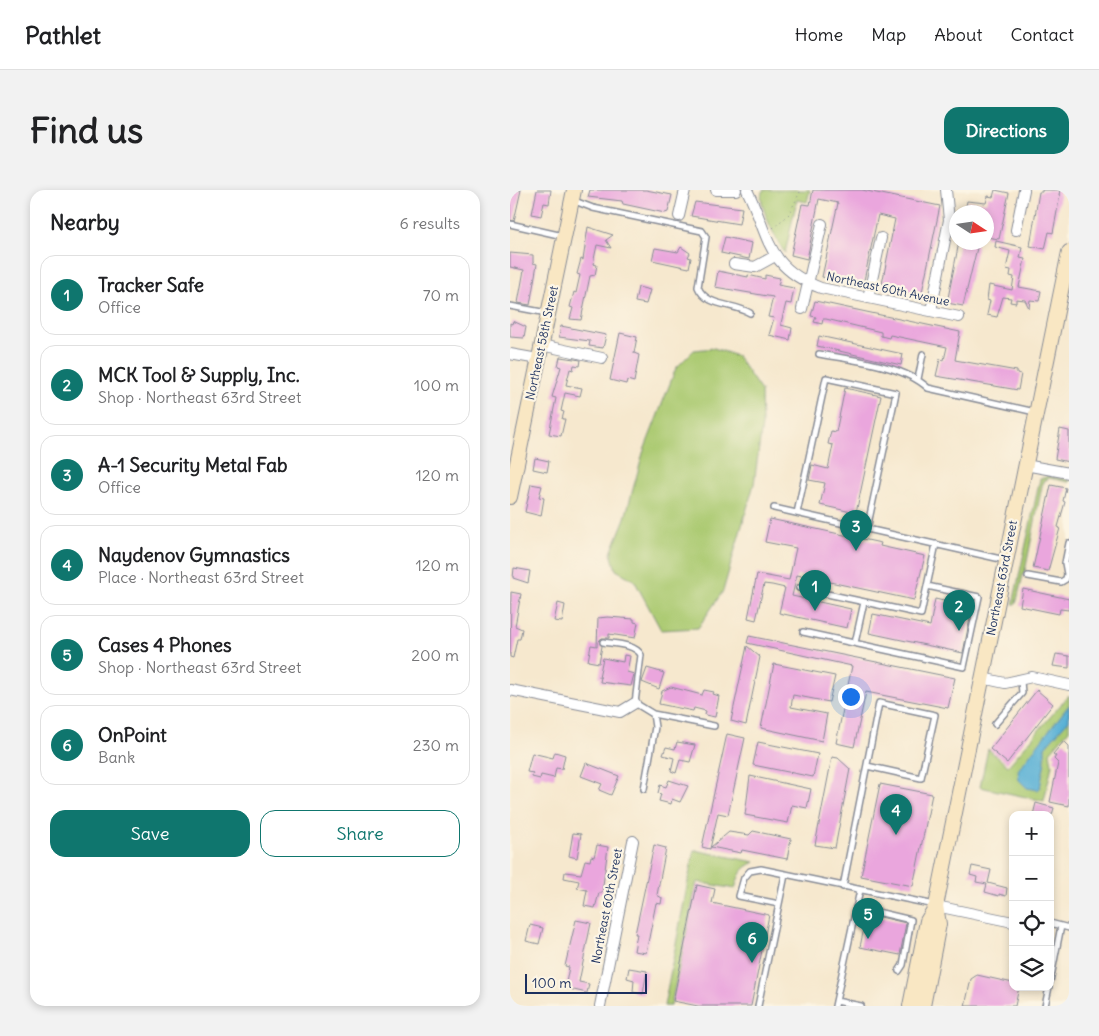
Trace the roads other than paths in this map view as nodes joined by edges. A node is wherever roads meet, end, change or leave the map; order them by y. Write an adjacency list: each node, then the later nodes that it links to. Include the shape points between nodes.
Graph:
1 (685, 190): 8 (street)
2 (716, 190): 3 (street)
3 (736, 190)
4 (747, 190): 15 (street, Northeast 60th Avenue)
5 (946, 190): 21 (street, via 949,220)
6 (1024, 190): 11 (street)
7 (573, 195): 12 (main road, Northeast 58th Street); 23 (lane, via 593,208 702,231 706,237 698,287 701,294 706,300)
8 (679, 216)
9 (510, 224): 12 (lane)
10 (822, 224): 17 (street, via 813,270)
11 (1016, 230)
12 (565, 236): 22 (main road, Northeast 58th Street)
13 (881, 238): 18 (street)
14 (1069, 252): 31 (main road, Northeast 63rd Street)
15 (775, 256): 16 (street, via 755,267); 17 (street, Northeast 60th Avenue)
16 (734, 264)
17 (807, 283): 18 (street, Northeast 60th Avenue); 20 (street)
18 (868, 298): 21 (street, Northeast 60th Avenue)
19 (510, 306): 22 (lane)
20 (802, 309)
21 (931, 311): 24 (street, Northeast 60th Avenue)
22 (548, 313): 25 (main road, Northeast 58th Street)
23 (750, 313)
24 (959, 317)
25 (539, 352): 26 (street); 29 (street); 34 (main road, Northeast 58th Street)
26 (510, 354)
27 (819, 354): 30 (lane, via 887,368)
28 (923, 354): 30 (lane)
29 (602, 358)
30 (918, 379): 31 (lane, via 928,388)
31 (1036, 412): 32 (main road, Northeast 63rd Street)
32 (1025, 464): 33 (street); 40 (main road, Northeast 63rd Street)
33 (1069, 473)
34 (510, 496)
35 (774, 508): 36 (lane)
36 (797, 513): 37 (lane); 37 (lane, via 826,378 896,393)
37 (866, 529): 39 (lane)
38 (1069, 543): 41 (lane, via 1065,563)
39 (936, 544): 40 (lane); 43 (lane)
40 (1005, 560): 49 (main road, Northeast 63rd Street)
41 (1068, 575): 42 (lane, via 1061,582)
42 (1028, 576)
43 (927, 586): 45 (lane, via 921,614); 48 (lane, via 979,597 964,667)
44 (799, 588): 45 (lane)
45 (864, 602): 48 (lane)
46 (803, 632): 48 (lane)
47 (604, 642): 53 (lane, via 639,650)
48 (855, 643)
49 (982, 678): 50 (street, via 1005,683); 64 (main road, Northeast 63rd Street)
50 (1021, 681): 51 (street, via 1032,677); 55 (lane, via 1022,693)
51 (1069, 685)
52 (510, 690): 53 (street, via 620,712)
53 (635, 703): 54 (lane)
54 (653, 714): 56 (lane); 58 (lane, via 655,727)
55 (995, 724)
56 (714, 726)
57 (867, 766): 57 (lane, via 879,703 935,715 922,778); 61 (lane)
58 (644, 789)
59 (633, 840): 75 (street, Northeast 60th Street)
60 (785, 875): 61 (lane); 63 (lane); 63 (lane, via 761,869 750,871 744,878 739,896)
61 (843, 887): 62 (lane)
62 (860, 890): 64 (lane); 65 (lane)
63 (779, 904): 76 (lane)
64 (936, 906): 66 (street); 74 (main road, Northeast 63rd Street, via 940,924)
65 (856, 907): 71 (lane, via 911,920 903,965); 73 (lane)
66 (1009, 921)
67 (1054, 925): 68 (lane)
68 (1062, 926): 69 (lane); 70 (lane)
69 (1069, 928)
70 (1054, 963)
71 (899, 971)
72 (1048, 991): 78 (lane)
73 (835, 1003): 77 (lane)
74 (912, 1005)
75 (600, 1006)
76 (758, 1006)
77 (861, 1006)
78 (1045, 1006)

